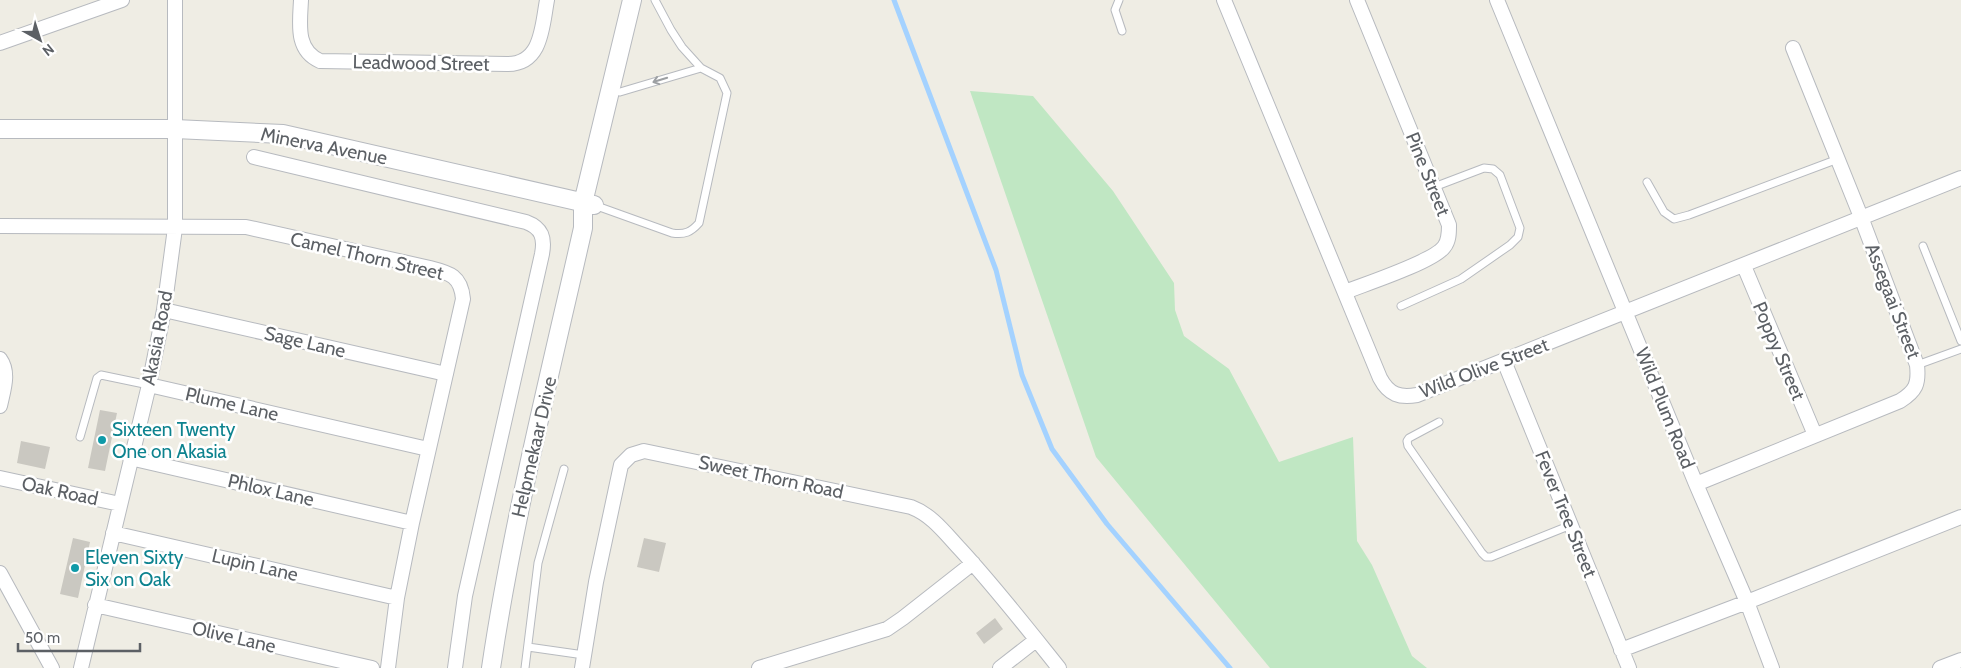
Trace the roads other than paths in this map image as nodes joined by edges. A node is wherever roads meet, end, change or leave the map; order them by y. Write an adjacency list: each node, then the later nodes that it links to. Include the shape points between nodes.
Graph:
1 (122, 0): 13 (street)
2 (175, 0): 18 (street, Akasia Road)
3 (300, 0): 4 (street, Leadwood Street, via 300,37 307,52 320,60 506,64 523,61 534,51)
4 (547, 0)
5 (632, 0): 24 (street, Helpmekaar Drive)
6 (643, 0): 16 (street, Helpmekaar Drive)
7 (655, 0): 15 (lane, via 682,47)
8 (1119, 0): 12 (lane, via 1115,10)
9 (1224, 0): 30 (street, Wild Olive Street)
10 (1357, 0): 23 (street, Pine Street)
11 (1497, 0): 33 (street, Wild Plum Road)
12 (1122, 31)
13 (0, 43)
14 (1793, 48): 20 (street, Assegaai Street)
15 (701, 68): 16 (lane, one-way to 16); 24 (lane, via 720,78 727,93 699,222 692,231 682,235 672,233)
16 (620, 92): 24 (street, Helpmekaar Drive)
17 (0, 129): 18 (street, Minerva Avenue)
18 (175, 129): 24 (street, Minerva Avenue, via 283,134); 27 (street, Akasia Road)
19 (254, 157): 69 (street, via 526,222 541,232 542,254 465,596)
20 (1838, 159): 22 (lane, via 1674,219 1664,212); 25 (street, Assegaai Street)
21 (1961, 178): 25 (street, Wild Olive Street)
22 (1647, 182)
23 (1434, 187): 30 (street, Pine Street, via 1449,225 1445,246 1432,257); 31 (lane, via 1484,168 1493,169 1500,175 1520,228 1518,237 1461,280)
24 (589, 204): 70 (street, Helpmekaar Drive, via 516,525)
25 (1861, 217): 29 (street, Wild Olive Street); 38 (street, Assegaai Street)
26 (0, 226): 27 (street, Camel Thorn Street)
27 (175, 228): 32 (street, Akasia Road); 39 (street, Camel Thorn Street, via 246,227 430,268 452,276 460,284 463,299)
28 (1922, 246): 34 (lane)
29 (1744, 266): 33 (street, Wild Olive Street); 43 (street, Poppy Street)
30 (1345, 292): 37 (street, Wild Olive Street, via 1380,378 1393,394 1417,395)
31 (1401, 306)
32 (164, 310): 39 (street, Sage Lane); 40 (street, Akasia Road)
33 (1626, 313): 37 (street, Wild Olive Street); 49 (street, Wild Plum Road)
34 (1961, 341)
35 (1961, 350): 38 (lane)
36 (0, 359): 41 (street, via 6,375)
37 (1504, 361): 53 (street, Fever Tree Street)
38 (1917, 365): 43 (street, Assegaai Street, via 1918,382 1909,395)
39 (446, 374): 45 (street, Camel Thorn Street)
40 (149, 385): 44 (lane, Plume Lane, via 100,375); 45 (street, Plume Lane); 46 (street, Akasia Road)
41 (0, 406)
42 (1439, 422): 53 (lane, via 1409,438 1408,446 1486,557)
43 (1815, 435): 49 (street, Assegaai Street)
44 (80, 437)
45 (428, 448): 52 (street, Camel Thorn Street)
46 (130, 458): 50 (street, Akasia Road); 52 (street, Phlox Lane)
47 (564, 470): 61 (lane, via 538,563)
48 (0, 478): 50 (street, Oak Road)
49 (1696, 484): 58 (street, Wild Plum Road)
50 (120, 504): 54 (street, Akasia Road)
51 (1961, 517): 58 (street)
52 (412, 523): 57 (street, Camel Thorn Street)
53 (1570, 525): 62 (street, Fever Tree Street)
54 (113, 533): 57 (street, Lupin Lane); 59 (street, Akasia Road)
55 (973, 563): 60 (street, Sweet Thorn Road); 64 (street, Sweet Thorn Road, via 931,518 911,507 637,452 621,465); 72 (street, via 886,629)
56 (0, 573): 65 (street)
57 (397, 598): 68 (street, Camel Thorn Street)
58 (1747, 602): 62 (street); 76 (street, Wild Plum Road)
59 (96, 605): 66 (street, Akasia Road); 67 (street, Olive Lane)
60 (1036, 640): 73 (street); 74 (street, Sweet Thorn Road)
61 (528, 647): 64 (lane); 71 (lane)
62 (1621, 650): 75 (street, Fever Tree Street)
63 (1961, 660): 77 (street)
64 (583, 662)
65 (52, 668)
66 (80, 668)
67 (372, 668)
68 (388, 668)
69 (456, 668)
70 (491, 668)
71 (525, 668)
72 (759, 668)
73 (1000, 668)
74 (1059, 668)
75 (1629, 668)
76 (1772, 668)
77 (1940, 668)

